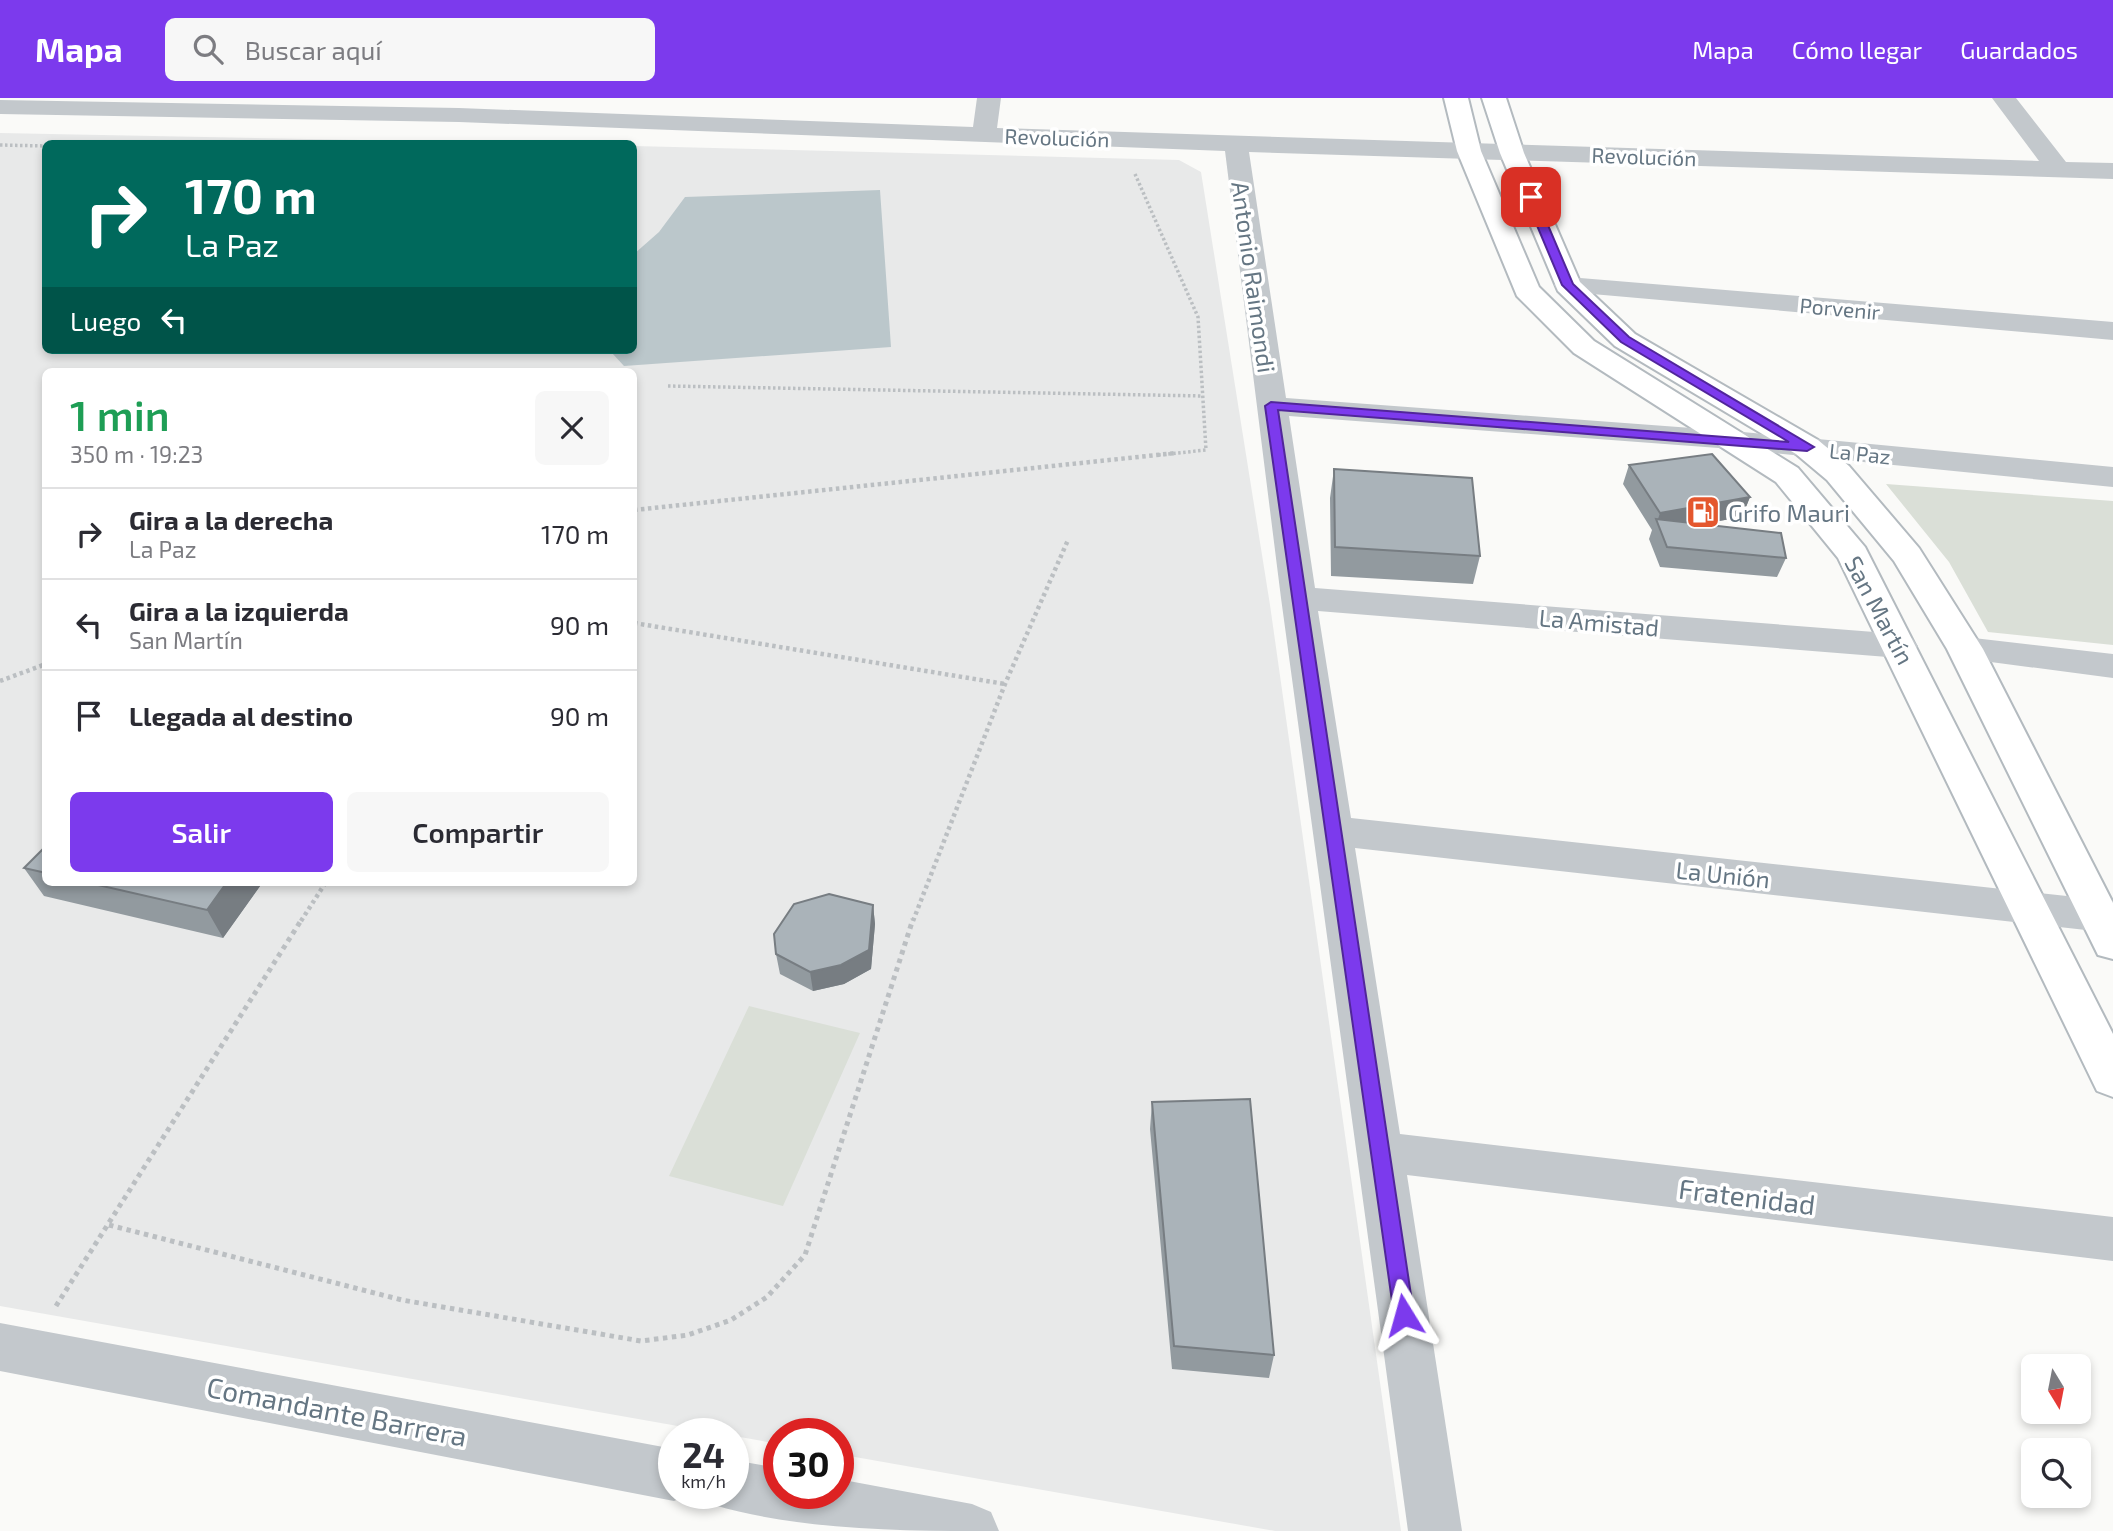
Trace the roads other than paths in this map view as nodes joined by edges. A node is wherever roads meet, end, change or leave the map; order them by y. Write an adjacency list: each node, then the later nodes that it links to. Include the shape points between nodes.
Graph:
1 (989, 98): 7 (street)
2 (1456, 98): 9 (main road, San Martín)
3 (1493, 98): 10 (main road, San Martín)
4 (2004, 98): 11 (street)
5 (0, 107): 6 (street, Revolución)
6 (464, 107): 7 (street, Revolución)
7 (984, 135): 8 (street, Revolución)
8 (1236, 144): 9 (street, Revolución); 15 (street, Antonio Raimondi)
9 (1469, 152): 10 (street, Revolución); 16 (main road, San Martín, via 1527,290 1584,347)
10 (1512, 153): 11 (street, Revolución); 13 (main road, San Martín)
11 (2059, 169): 12 (street, Revolución)
12 (2113, 171)
13 (1568, 285): 14 (street, Porvenir); 17 (main road, San Martín, via 1625,340)
14 (2113, 331)
15 (1271, 406): 16 (street, La Paz); 19 (street, Antonio Raimondi)
16 (1732, 440): 17 (street, La Paz); 20 (main road, San Martín, via 1787,475 1853,554)
17 (1807, 447): 18 (street, La Paz); 21 (main road, San Martín, via 1838,473 1907,555)
18 (2113, 478)
19 (1298, 598): 20 (street, La Amistad); 23 (street, Antonio Raimondi)
20 (1900, 646): 24 (main road, San Martín)
21 (1965, 649): 22 (street); 25 (main road, San Martín)
22 (2113, 666)
23 (1333, 831): 24 (street, La Unión); 27 (street, Antonio Raimondi)
24 (2027, 908): 25 (street, La Unión); 26 (main road, San Martín)
25 (2108, 925)
26 (2113, 1078)
27 (1382, 1152): 28 (street, Fratenidad); 33 (street, Antonio Raimondi)
28 (2113, 1239)
29 (8, 1359): 30 (street, Comandante Barrera)
30 (658, 1472)
31 (749, 1489): 32 (street)
32 (972, 1531)
33 (1435, 1531)

